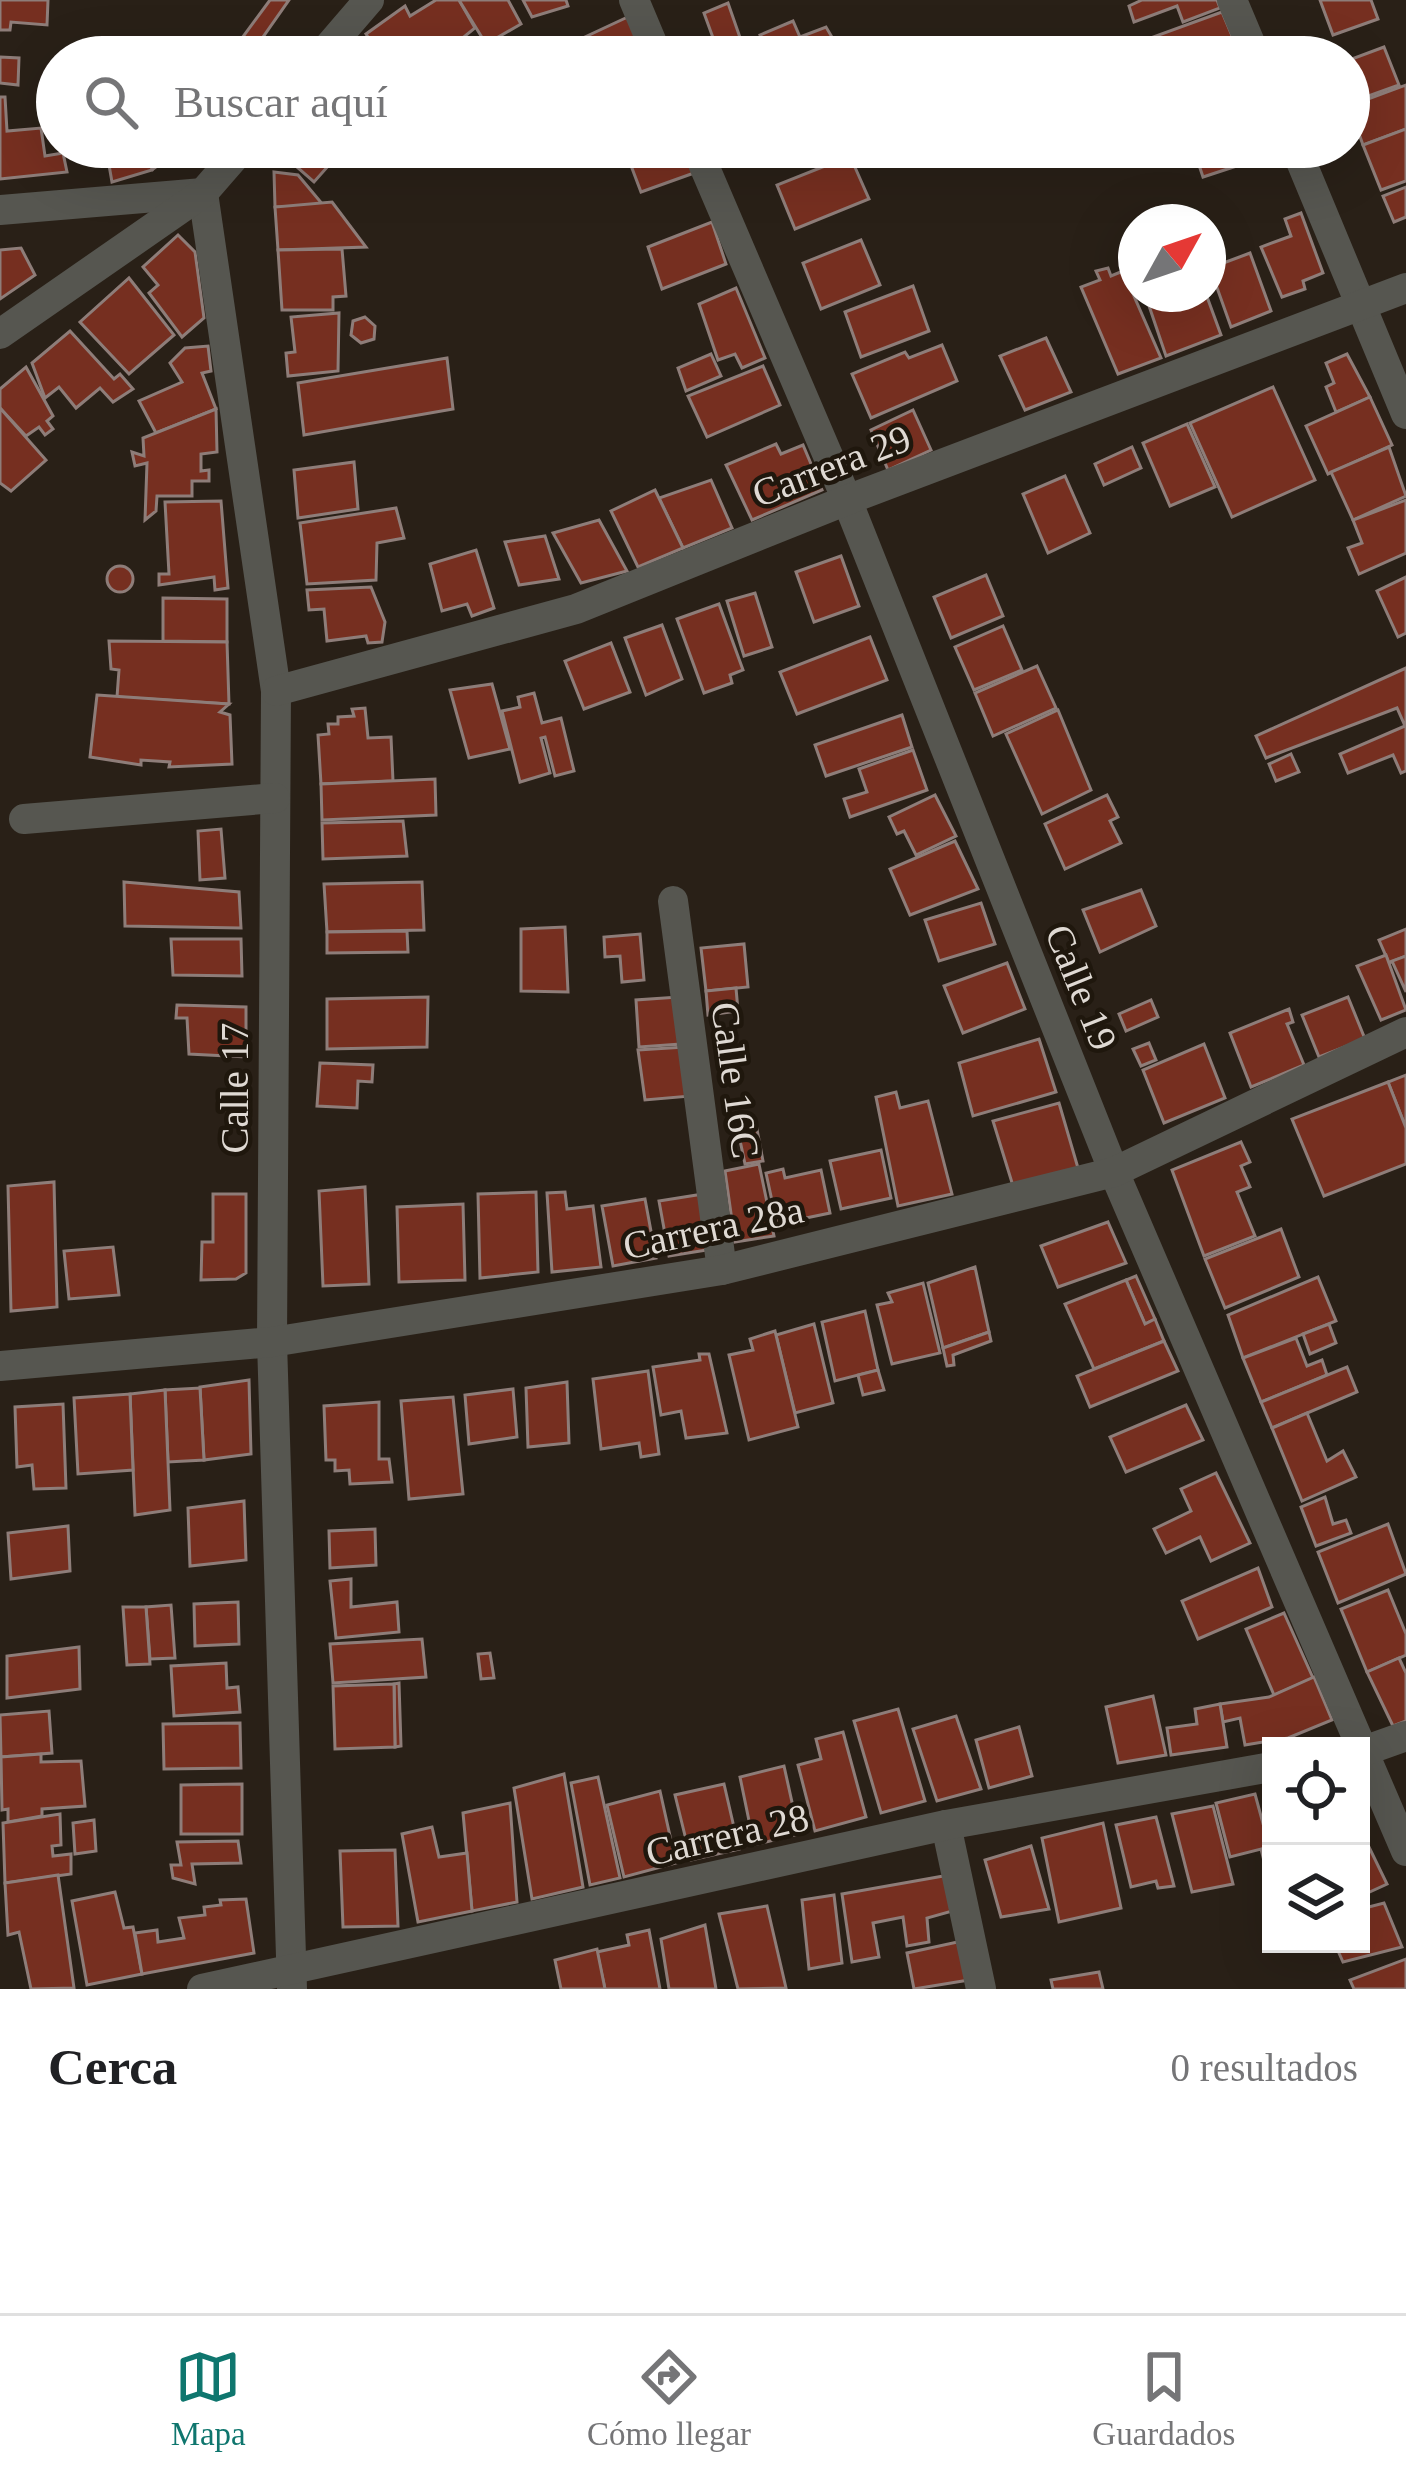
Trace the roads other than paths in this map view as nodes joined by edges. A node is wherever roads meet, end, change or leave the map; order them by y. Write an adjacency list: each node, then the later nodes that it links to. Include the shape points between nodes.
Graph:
1 (369, 0): 4 (street)
2 (634, 0): 5 (street)
3 (1232, 0): 6 (street)
4 (338, 36)
5 (649, 36)
6 (1247, 36)
7 (224, 168): 10 (street)
8 (705, 168): 16 (street, Calle 19)
9 (1304, 168): 13 (street)
10 (202, 193): 11 (street); 14 (street); 17 (street, Calle 17)
11 (0, 210)
12 (1406, 288): 13 (street, Carrera 29)
13 (1362, 304): 15 (street); 16 (street, Carrera 29)
14 (0, 334)
15 (1406, 414)
16 (847, 500): 17 (street, Carrera 29, via 576,609); 22 (street, Calle 19)
17 (276, 691): 18 (street, Calle 17)
18 (275, 798): 19 (street); 24 (street, Calle 17)
19 (24, 819)
20 (673, 901): 23 (street, Calle 16C)
21 (1406, 1031): 22 (street, Carrera 28a)
22 (1114, 1172): 23 (street, Carrera 28a); 27 (street, Calle 19)
23 (722, 1270): 24 (street, Carrera 28a)
24 (272, 1342): 25 (street, Carrera 28a); 33 (street, Calle 17)
25 (0, 1366)
26 (1406, 1736): 28 (street)
27 (1358, 1737)
28 (1370, 1749)
29 (1370, 1765): 32 (street, Calle 19)
30 (1262, 1769): 31 (street, Carrera 28)
31 (946, 1825): 33 (street, Carrera 28); 35 (street)
32 (1406, 1851)
33 (291, 1980): 34 (street, Carrera 28)
34 (202, 1989)
35 (981, 1989)

